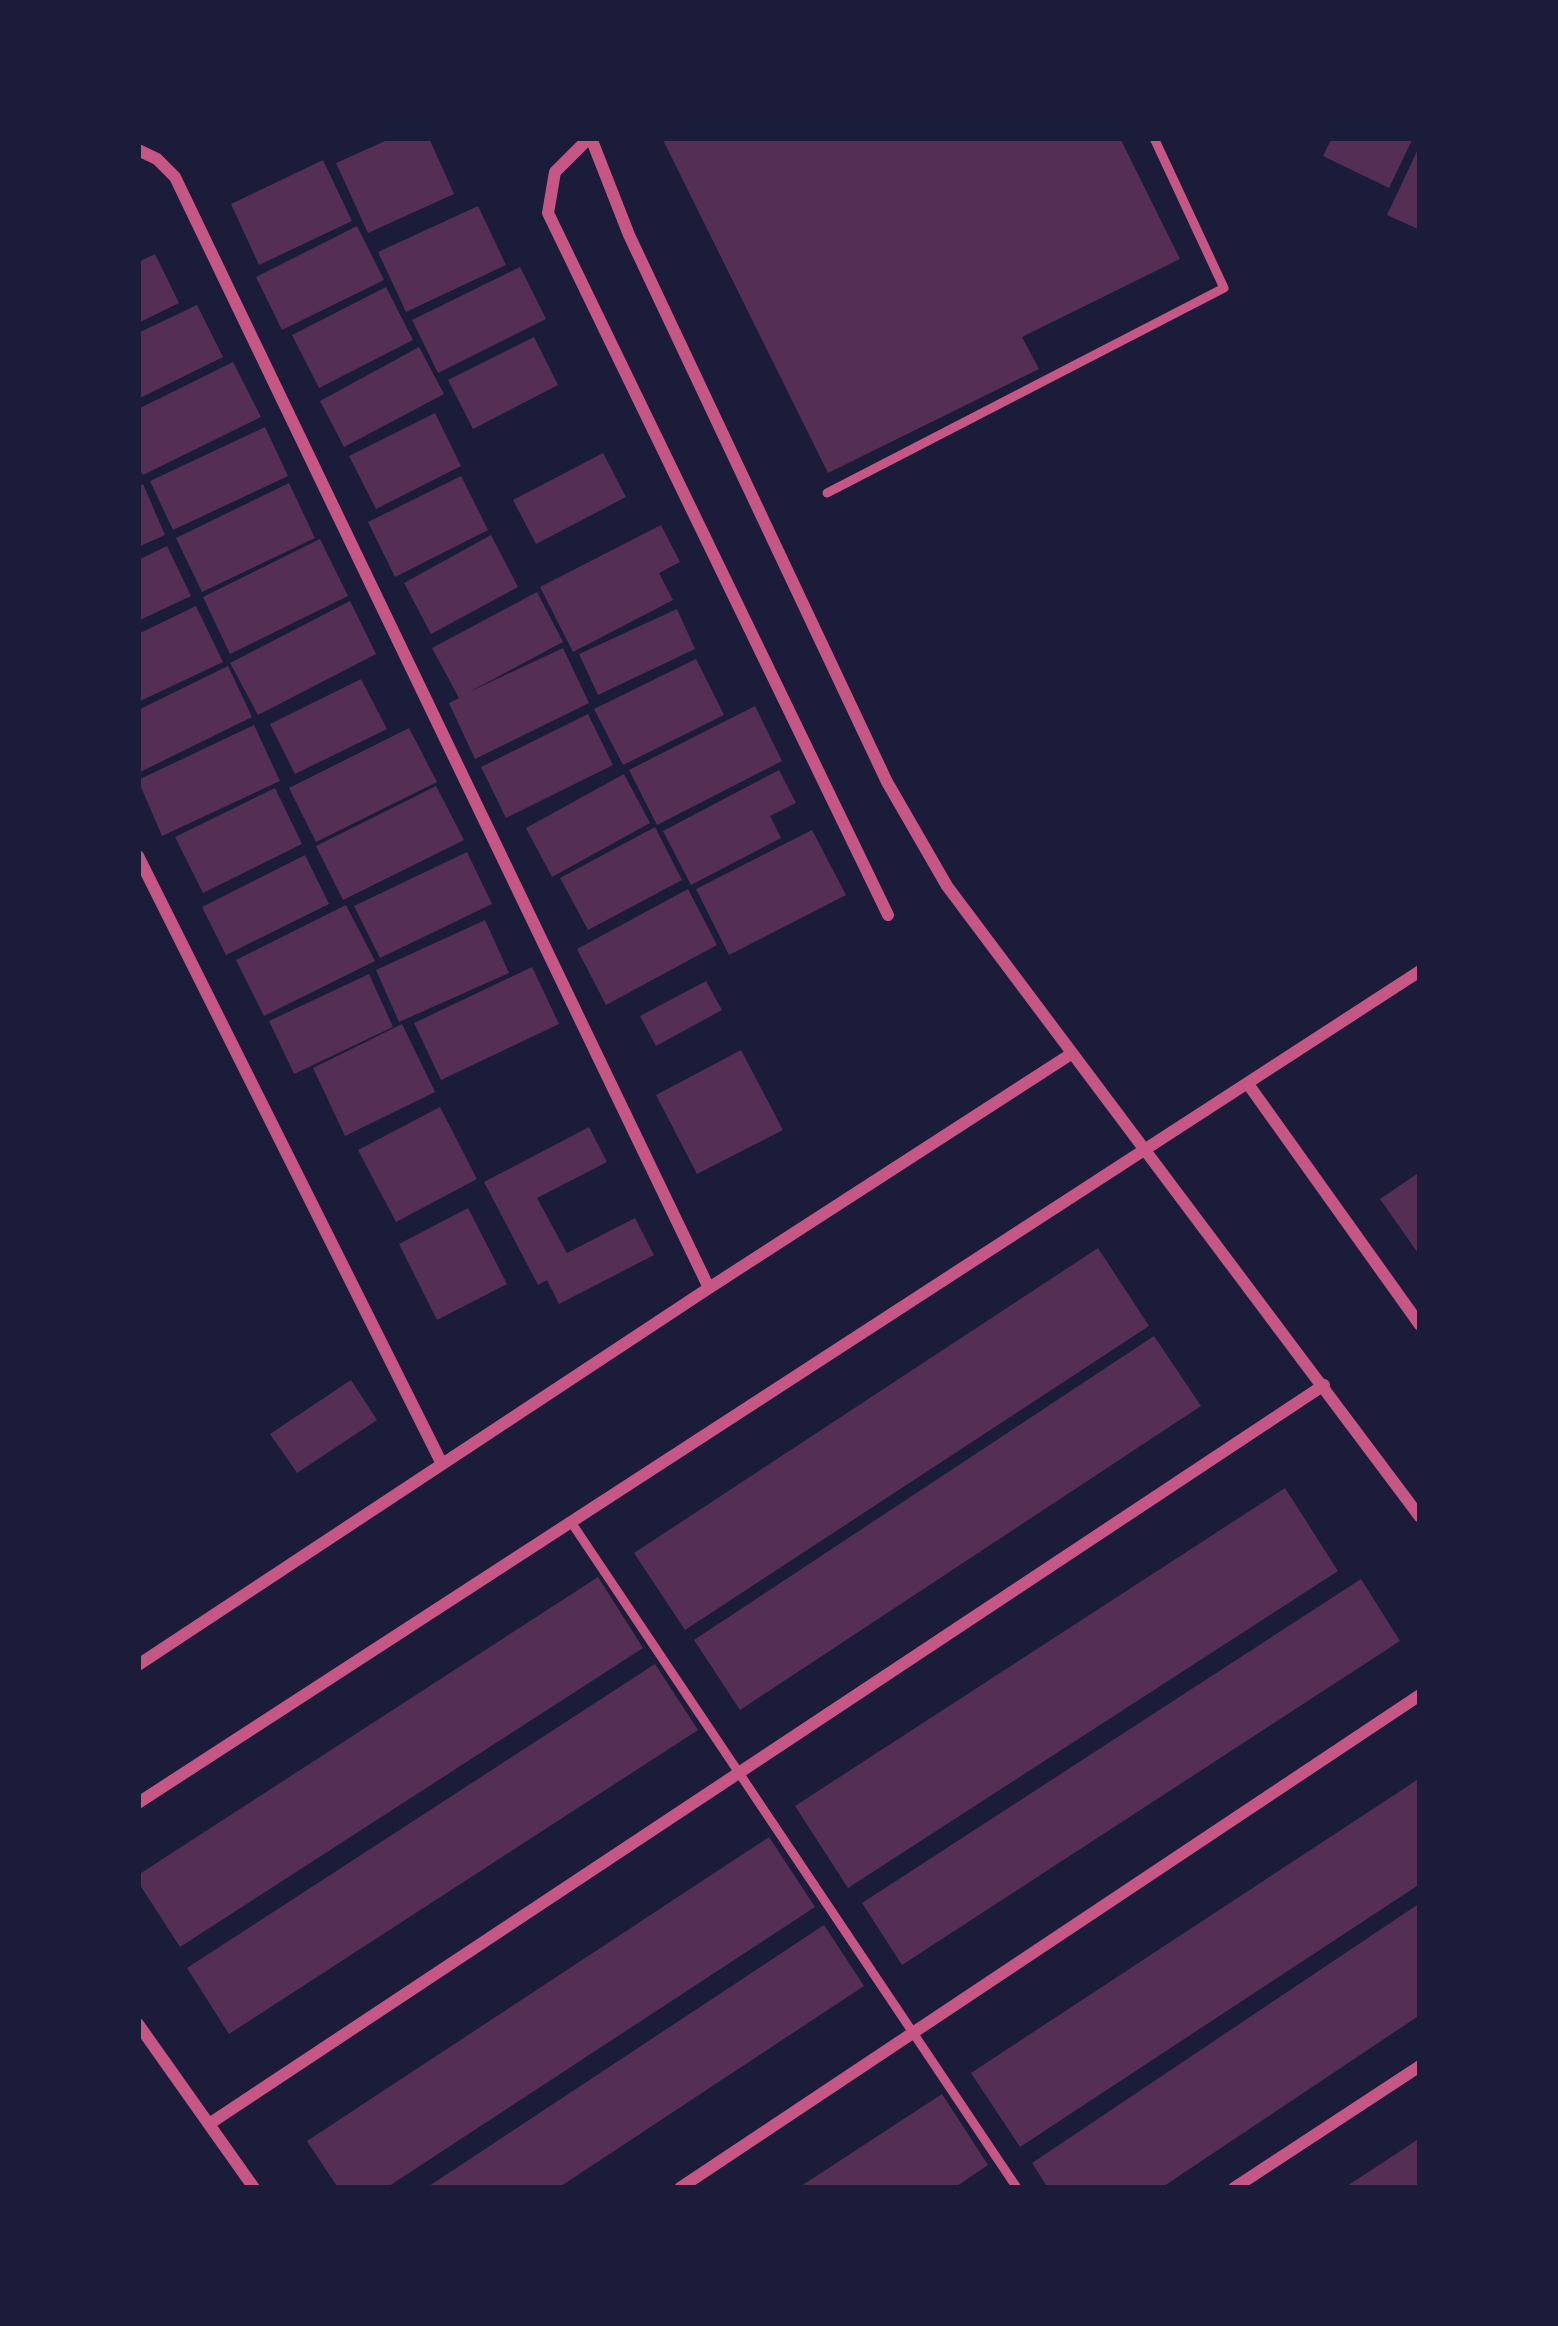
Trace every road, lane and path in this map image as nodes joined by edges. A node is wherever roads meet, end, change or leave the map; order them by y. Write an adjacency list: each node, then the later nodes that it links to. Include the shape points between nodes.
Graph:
1 (590, 138): 6 (street, via 555,172 548,213); 8 (street, via 887,782 946,886)
2 (1154, 138): 4 (lane, via 1224,288)
3 (138, 150): 11 (street, via 175,177)
4 (827, 494)
5 (138, 856): 14 (street)
6 (888, 915)
7 (1420, 971): 9 (street)
8 (1071, 1054): 10 (street); 11 (street)
9 (1248, 1084): 10 (street); 12 (street)
10 (1144, 1150): 13 (street); 16 (street)
11 (709, 1288): 14 (street)
12 (1420, 1325)
13 (1324, 1385): 15 (street); 19 (street)
14 (442, 1464): 17 (street)
15 (1420, 1517)
16 (572, 1522): 19 (lane); 20 (street)
17 (138, 1665)
18 (1420, 1695): 22 (street)
19 (739, 1772): 22 (lane); 24 (street)
20 (138, 1803)
21 (138, 2024): 24 (street)
22 (913, 2032): 26 (street); 27 (lane)
23 (1420, 2066): 28 (street)
24 (208, 2124): 25 (street)
25 (254, 2188)
26 (680, 2188)
27 (1017, 2188)
28 (1234, 2188)

